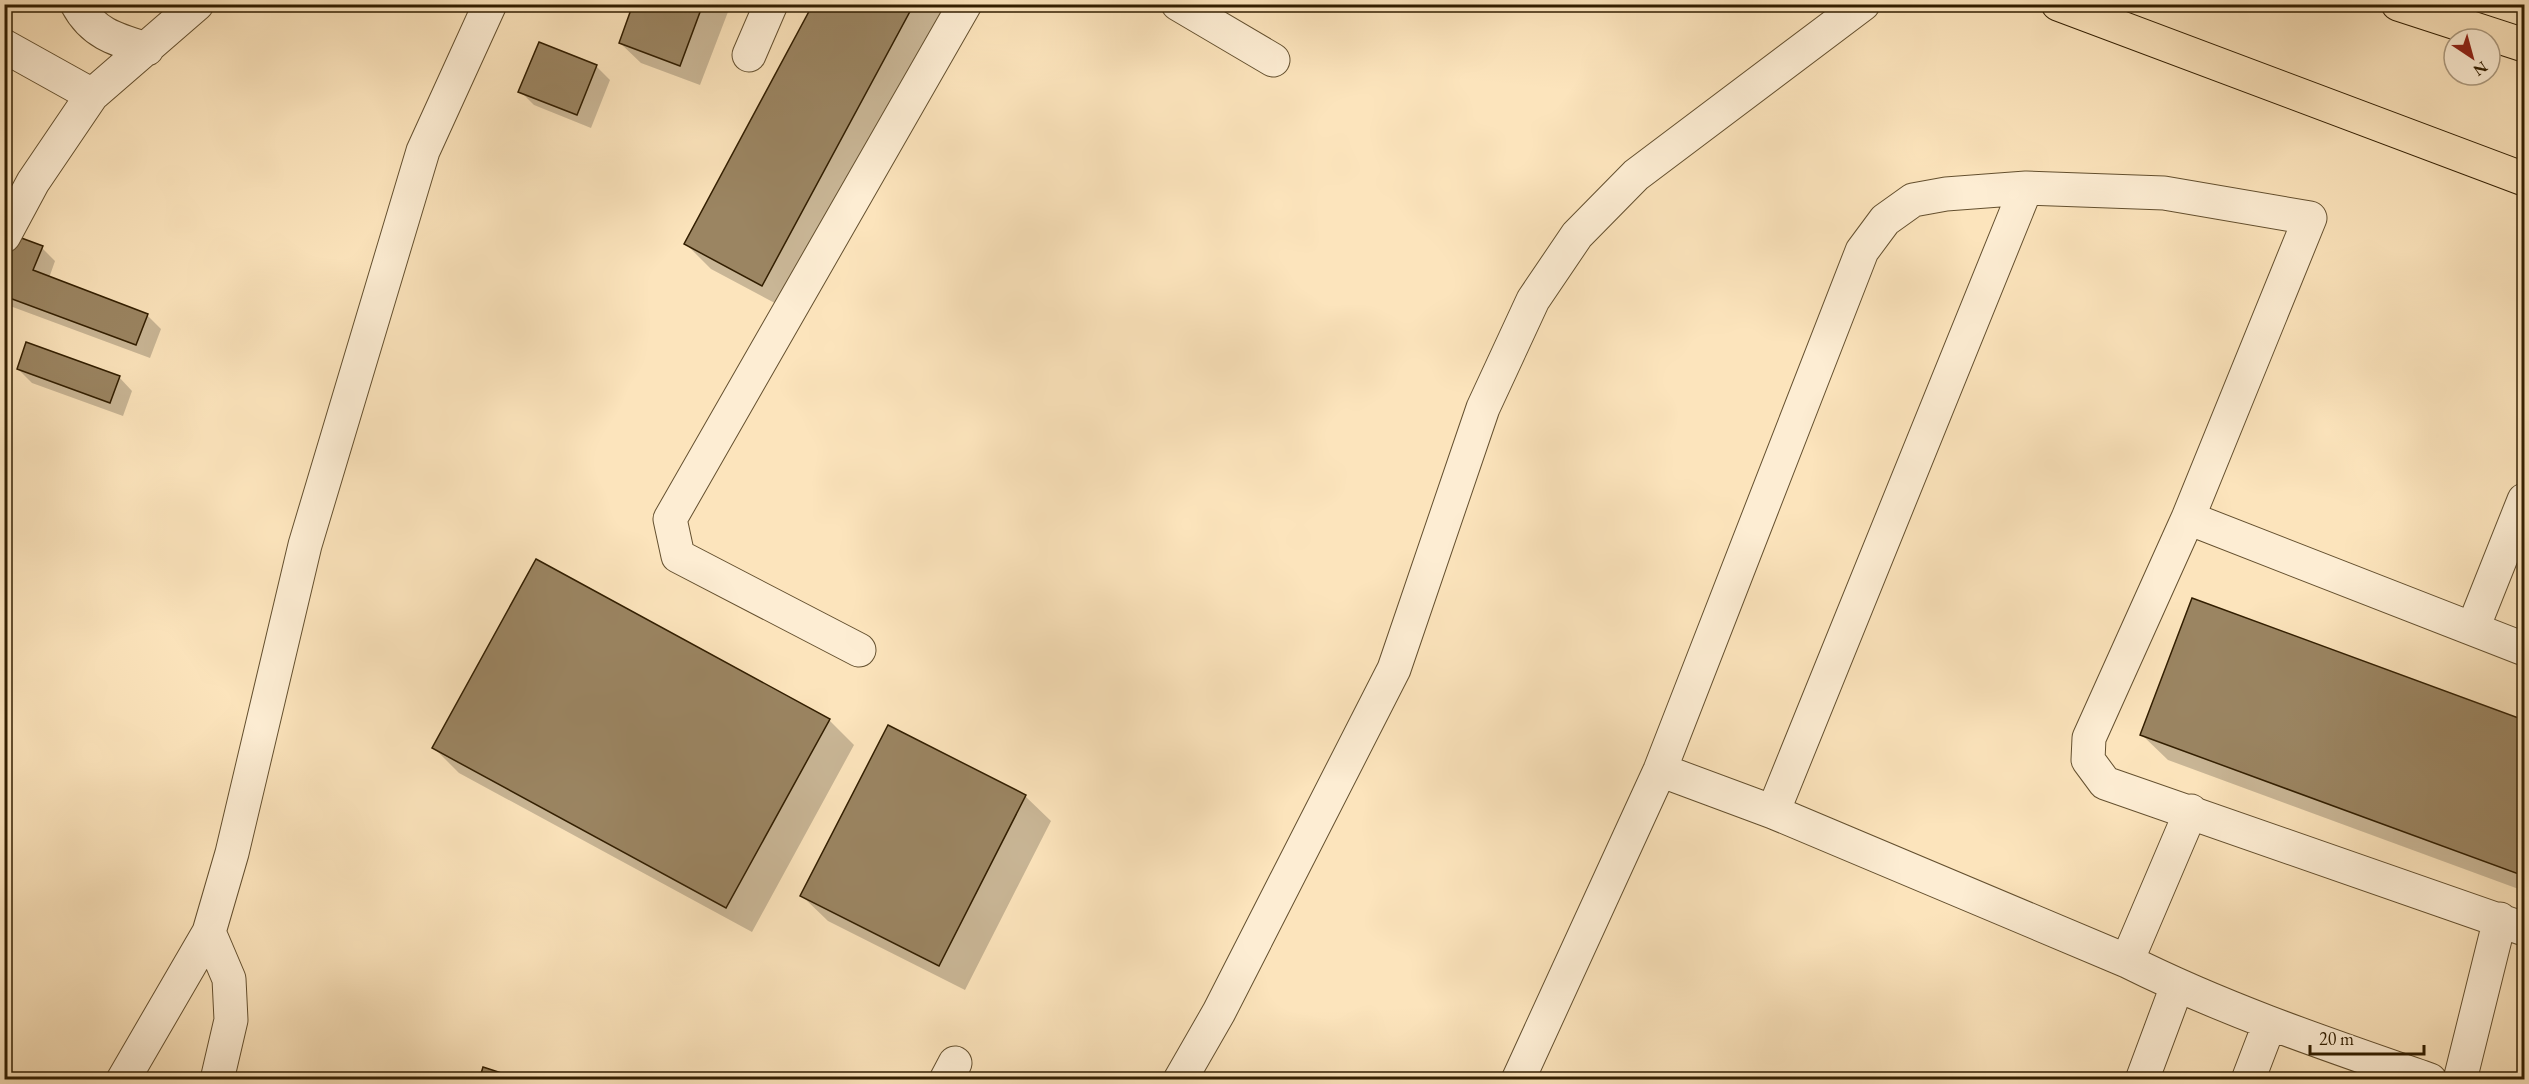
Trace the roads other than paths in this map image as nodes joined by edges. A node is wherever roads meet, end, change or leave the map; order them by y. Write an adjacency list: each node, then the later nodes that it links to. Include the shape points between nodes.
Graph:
1 (77, 4): 12 (street, via 85,20 108,38)
2 (197, 4): 12 (street)
3 (490, 4): 28 (street, via 423,152 306,545 232,853)
4 (771, 4): 13 (street)
5 (965, 4): 23 (street, via 670,519 678,556)
6 (1178, 4): 14 (street)
7 (1863, 4): 35 (street, via 1636,175 1577,235 1533,300 1484,408 1394,669 1220,1011)
8 (2058, 4): 16 (main road)
9 (2398, 4): 10 (main road)
10 (2524, 45)
11 (4, 46): 15 (street)
12 (147, 50): 15 (street)
13 (749, 55)
14 (1273, 60)
15 (92, 95): 18 (street, via 33,182)
16 (2524, 178)
17 (2026, 188): 20 (street, via 2164,193 2310,219); 24 (street, via 1913,200 1885,220 1862,251); 25 (street)
18 (4, 236)
19 (2524, 500): 21 (street)
20 (2188, 518): 21 (street); 26 (street, via 2089,738 2088,760 2105,783)
21 (2473, 628): 22 (street)
22 (2524, 649)
23 (859, 650)
24 (1660, 770): 25 (street); 32 (street)
25 (1773, 812): 29 (street)
26 (2192, 812): 27 (street); 29 (street)
27 (2512, 924): 39 (street)
28 (209, 932): 33 (street); 34 (street, via 229,979 231,1020)
29 (2127, 961): 30 (street)
30 (2176, 986): 31 (street); 36 (street)
31 (2269, 1025): 37 (street); 38 (street)
32 (1523, 1078)
33 (123, 1080)
34 (217, 1080)
35 (1180, 1080)
36 (2142, 1080)
37 (2247, 1080)
38 (2430, 1080)
39 (2460, 1080)

